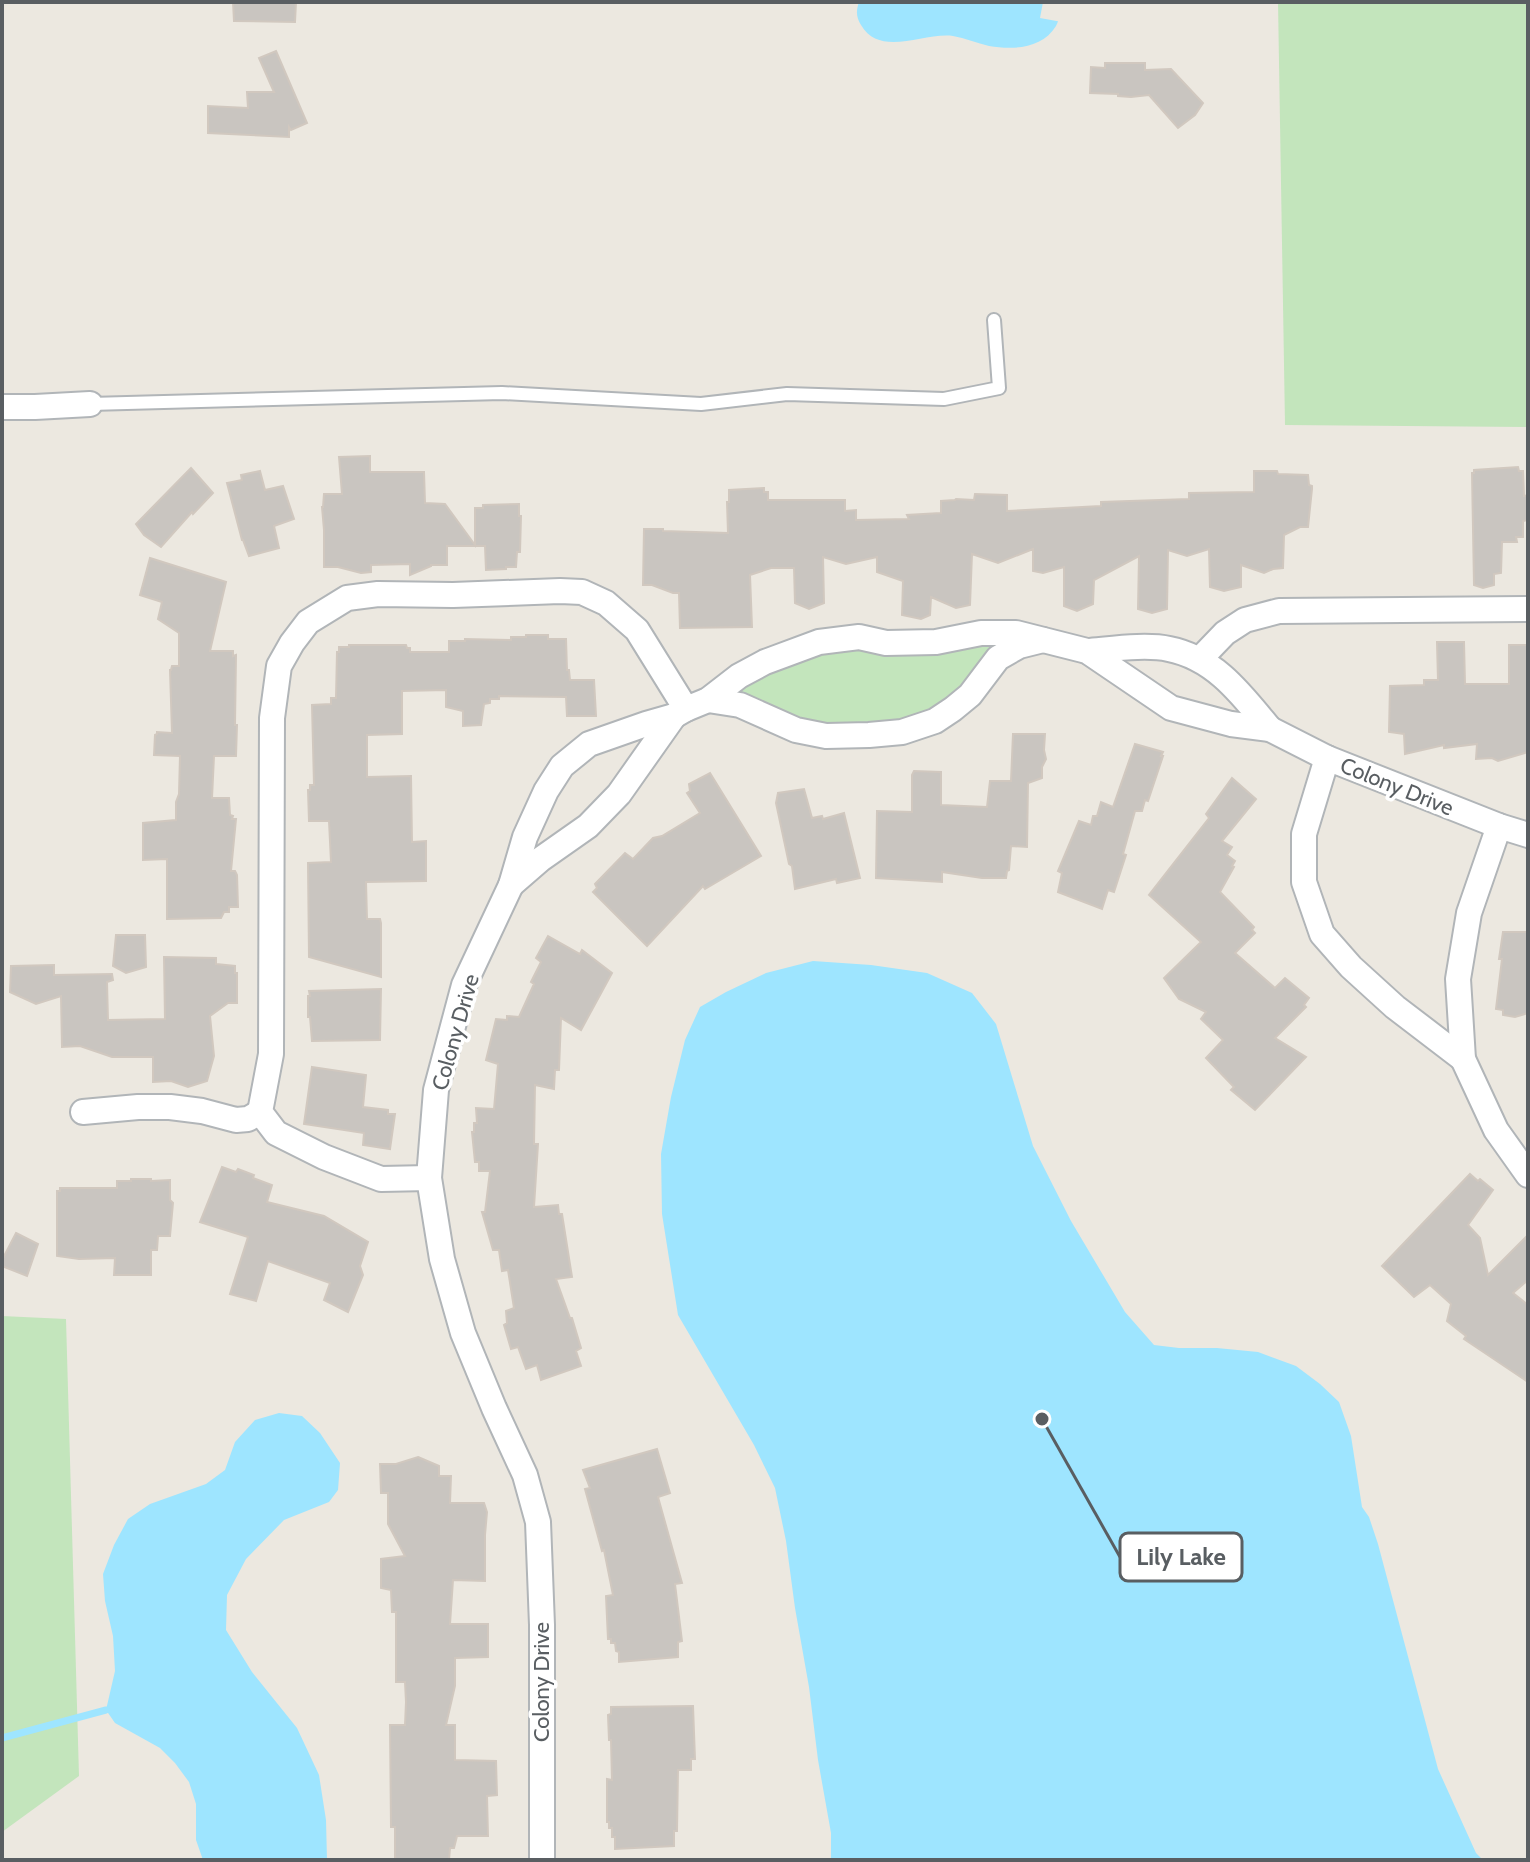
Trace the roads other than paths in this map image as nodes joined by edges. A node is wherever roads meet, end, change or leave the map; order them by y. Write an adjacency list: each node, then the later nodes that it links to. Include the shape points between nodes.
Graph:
1 (994, 320): 2 (lane, via 999,388 944,399 787,394 701,404 502,393)
2 (90, 404): 3 (street)
3 (2, 407)
4 (1528, 609): 7 (street, via 1279,611 1245,620)
5 (1046, 639): 6 (street, Colony Drive); 8 (street, Colony Drive, via 981,633 936,642 886,643 859,637 819,642 765,662); 8 (street, via 998,658 953,709 902,732 826,736 796,730 740,705)
6 (1087, 651): 7 (street, Colony Drive, via 1168,649); 9 (street, Colony Drive, via 1171,708)
7 (1200, 659): 9 (street, Colony Drive, via 1235,685)
8 (689, 709): 13 (street, via 588,826); 13 (street, Colony Drive, via 589,744 562,766 525,837); 16 (street, via 637,630 606,603 582,592 378,594 347,598 304,618 279,666 272,718 271,1054)
9 (1270, 729): 10 (street, Colony Drive)
10 (1327, 758): 11 (street, Colony Drive); 14 (street, via 1304,834 1304,882 1322,934 1384,997)
11 (1499, 826): 12 (street, Colony Drive); 14 (street, via 1469,913 1458,979)
12 (1528, 835)
13 (511, 885): 18 (street, Colony Drive, via 464,985 436,1090)
14 (1463, 1059): 17 (street, via 1496,1130)
15 (83, 1112): 16 (street, via 170,1107 236,1120)
16 (260, 1112): 18 (street, via 276,1133 324,1157 381,1179)
17 (1528, 1175)
18 (429, 1178): 19 (street, Colony Drive, via 442,1259 463,1333 525,1475 538,1522)
19 (542, 1860)

